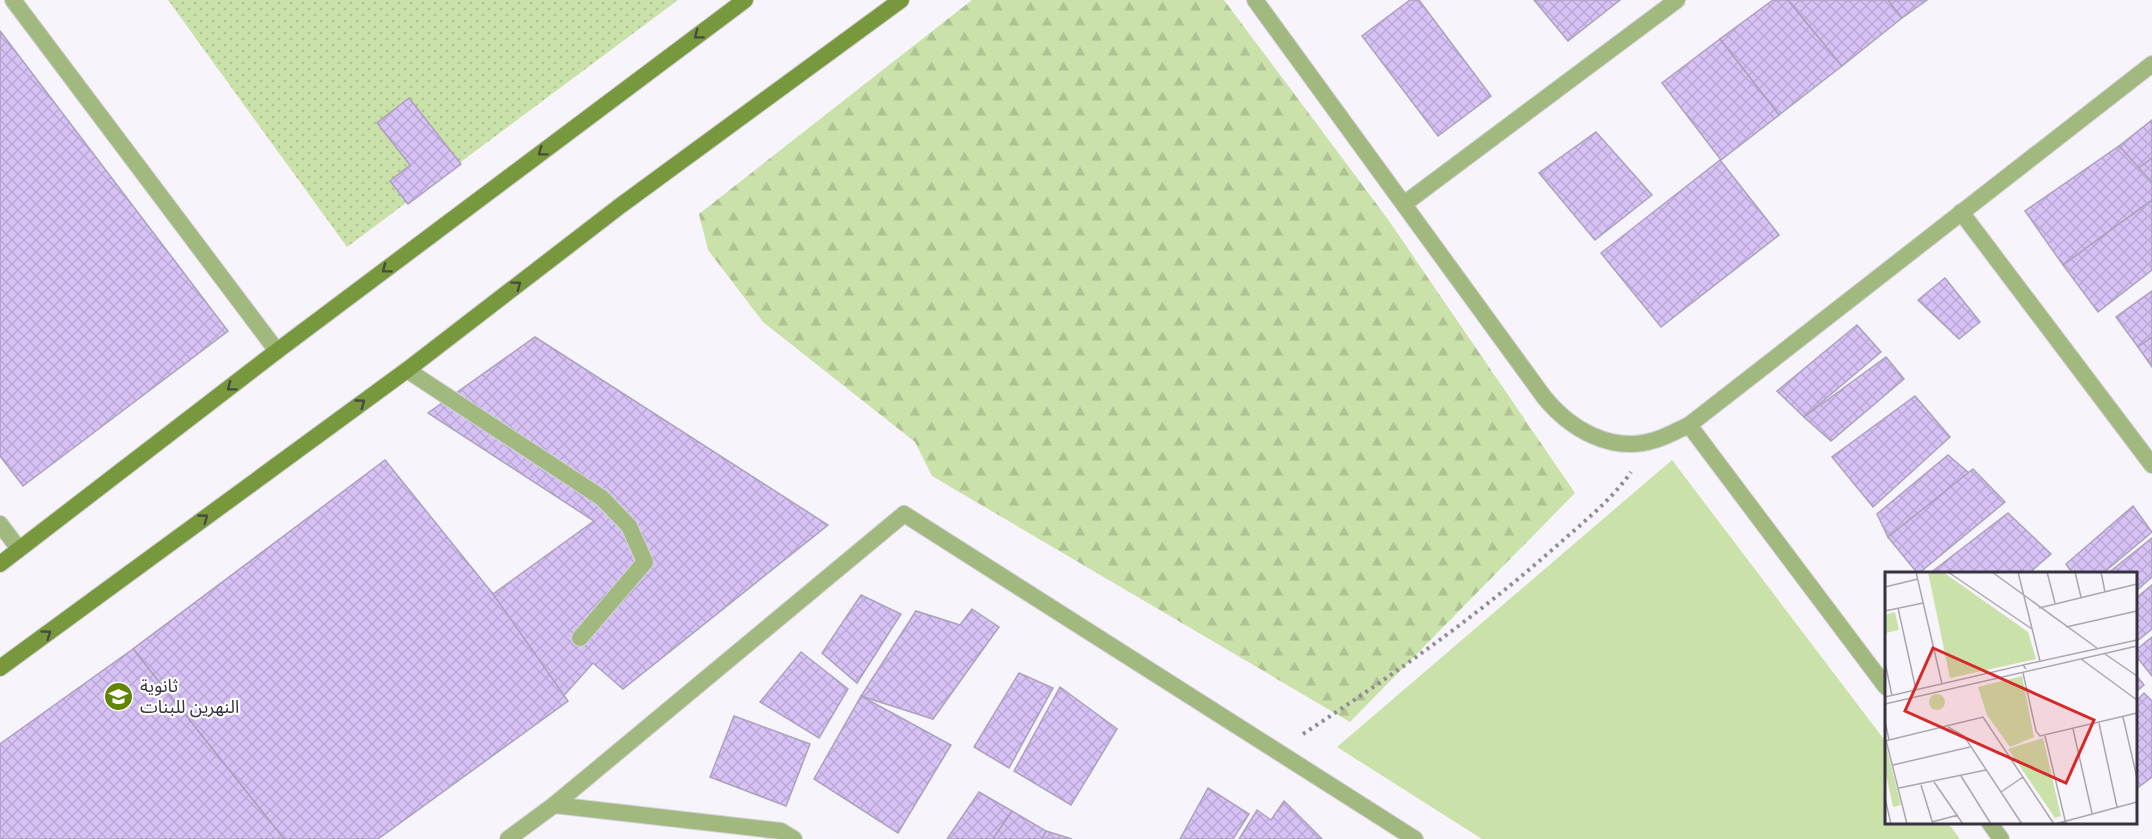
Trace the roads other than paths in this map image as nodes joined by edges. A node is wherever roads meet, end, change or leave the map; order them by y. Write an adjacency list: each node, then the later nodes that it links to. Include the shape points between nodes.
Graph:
1 (13, 0): 9 (street)
2 (745, 0): 9 (main road, one-way to 9)
3 (901, 0): 10 (main road, one-way to 3, via 620,206)
4 (1255, 0): 7 (street)
5 (1677, 0): 7 (street)
6 (2152, 64): 8 (street)
7 (1404, 204): 11 (street, via 1557,414 1573,427 1612,442 1633,443 1654,441)
8 (1961, 212): 11 (street); 12 (street)
9 (277, 351): 14 (main road, one-way to 14)
10 (407, 370): 16 (street, via 602,498 629,526 645,562); 17 (main road, one-way to 10)
11 (1689, 425): 18 (street)
12 (2152, 465)
13 (0, 524): 14 (street)
14 (19, 549): 15 (main road)
15 (0, 564)
16 (580, 638)
17 (0, 668)
18 (1885, 684)
19 (554, 805): 21 (street); 22 (street, via 782,831); 23 (street, via 904,514)
20 (1990, 824): 24 (street)
21 (508, 839)
22 (795, 839)
23 (1415, 839)
24 (2001, 839)

